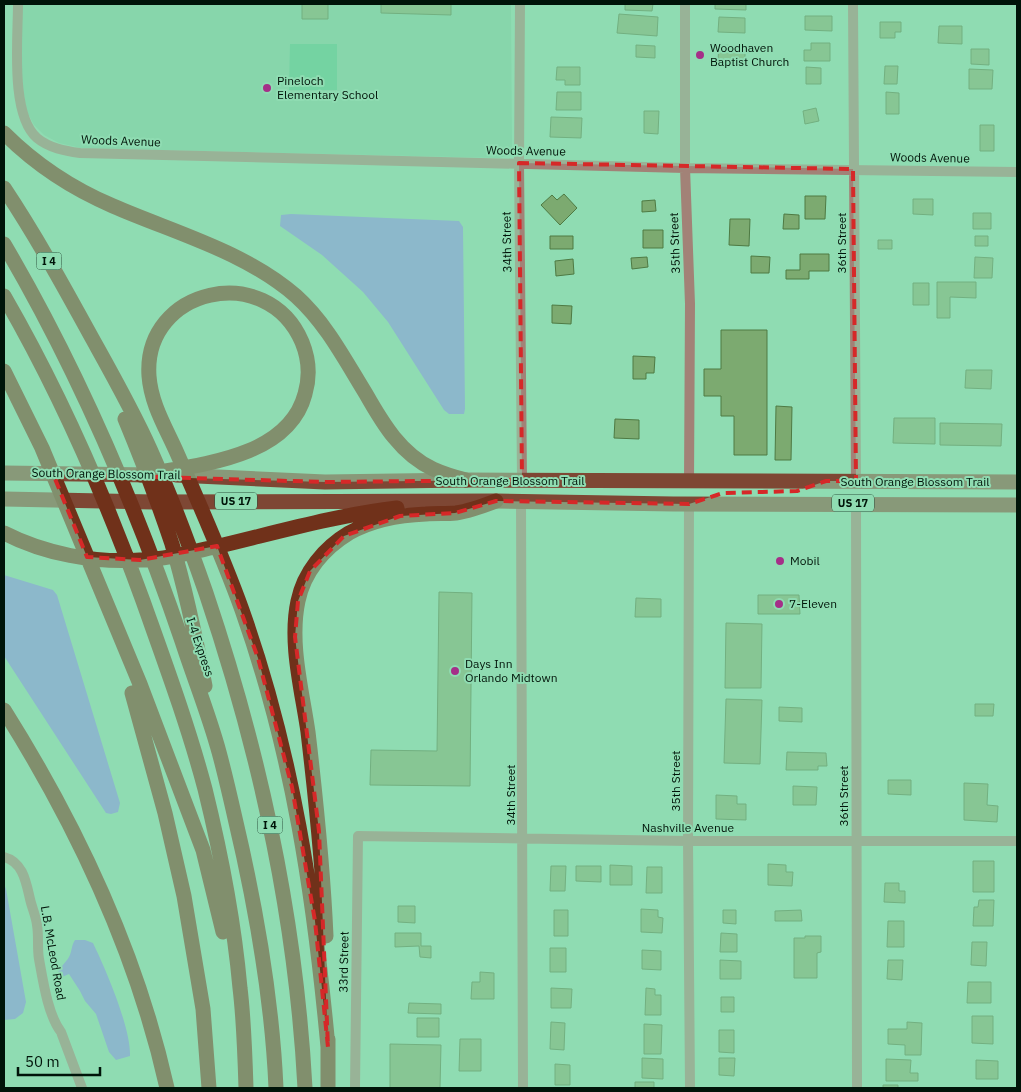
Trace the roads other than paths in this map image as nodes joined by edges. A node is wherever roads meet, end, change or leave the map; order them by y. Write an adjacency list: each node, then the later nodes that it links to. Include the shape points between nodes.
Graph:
1 (18, 4): 6 (street, Woods Avenue, via 20,106 27,126 37,137 65,151)
2 (520, 4): 6 (street, 34th Street)
3 (685, 4): 7 (street, 35th Street)
4 (853, 4): 8 (street, 36th Street)
5 (4, 132): 18 (highway, via 44,167 77,188 231,254 273,279 322,324 398,442 432,469)
6 (519, 163): 7 (street, Woods Avenue); 19 (street, 34th Street)
7 (685, 168): 8 (street, Woods Avenue); 21 (street, 35th Street, via 690,304)
8 (854, 169): 9 (street, Woods Avenue); 20 (street, 36th Street)
9 (1017, 172)
10 (4, 188): 14 (highway, I 4, via 91,337)
11 (4, 244): 34 (highway, I-4 Express, via 80,386 110,451 160,575)
12 (4, 296): 42 (highway, via 33,347 82,450 135,579 181,706 224,879 240,987)
13 (4, 371): 32 (highway, via 42,448)
14 (144, 450): 17 (highway, I 4); 34 (highway, via 180,573)
15 (4, 473): 16 (main road, South Orange Blossom Trail / US 17)
16 (141, 475): 17 (main road, South Orange Blossom Trail / US 17); 41 (highway, via 212,462 243,453 273,438 291,422 306,393 307,357 291,323 269,304 239,293 211,294 195,299 171,316 161,329 151,353 149,376 155,403 176,450 224,562 265,680 292,787 314,912)
17 (161, 475): 18 (main road, South Orange Blossom Trail / US 17, via 316,482); 48 (highway, I 4, via 198,569 241,704 269,820 290,937)
18 (466, 480): 19 (main road, South Orange Blossom Trail / US 17)
19 (522, 480): 21 (main road, South Orange Blossom Trail / US 17)
20 (856, 481): 22 (main road, South Orange Blossom Trail / US 17); 23 (main road, South Orange Blossom Trail / US 17)
21 (689, 482): 22 (main road, South Orange Blossom Trail / US 17); 27 (main road, via 660,494 559,494)
22 (826, 482): 28 (main road, via 797,491 723,493)
23 (1017, 482)
24 (4, 500): 26 (main road, South Orange Blossom Trail / US 17)
25 (496, 501): 26 (main road, South Orange Blossom Trail / US 17); 27 (main road, South Orange Blossom Trail / US 17); 41 (highway, via 465,511 394,517 356,530 322,554 306,577 299,595 296,644 320,840 328,971)
26 (467, 502): 31 (highway, via 361,513 180,555 140,560 102,559 54,552)
27 (521, 502): 28 (main road, South Orange Blossom Trail / US 17); 36 (street, 34th Street)
28 (688, 504): 29 (main road, South Orange Blossom Trail / US 17); 38 (street, 35th Street)
29 (856, 504): 30 (main road, South Orange Blossom Trail / US 17); 37 (street, 36th Street)
30 (1017, 505)
31 (4, 532)
32 (96, 580): 42 (highway, via 140,684 202,850 225,938); 45 (highway, via 139,711 184,896 202,1009)
33 (4, 710): 44 (highway, via 60,805 100,890 132,970)
34 (219, 751): 47 (highway, I-4 Express, via 261,939)
35 (358, 836): 36 (street, Nashville Avenue); 50 (street, 33rd Street)
36 (523, 838): 38 (street, Nashville Avenue); 51 (street, 34th Street)
37 (856, 840): 38 (street, Nashville Avenue); 39 (street, Nashville Avenue); 53 (street, 36th Street)
38 (688, 841): 52 (street, 35th Street)
39 (1017, 841)
40 (4, 857): 43 (street, L.B. McLeod Road, via 12,859 27,883 50,1006)
41 (328, 1047): 49 (highway)
42 (245, 1071): 46 (highway)
43 (82, 1088)
44 (167, 1088)
45 (209, 1088)
46 (246, 1088)
47 (276, 1088)
48 (305, 1088)
49 (328, 1088)
50 (356, 1088)
51 (523, 1088)
52 (690, 1088)
53 (857, 1088)

